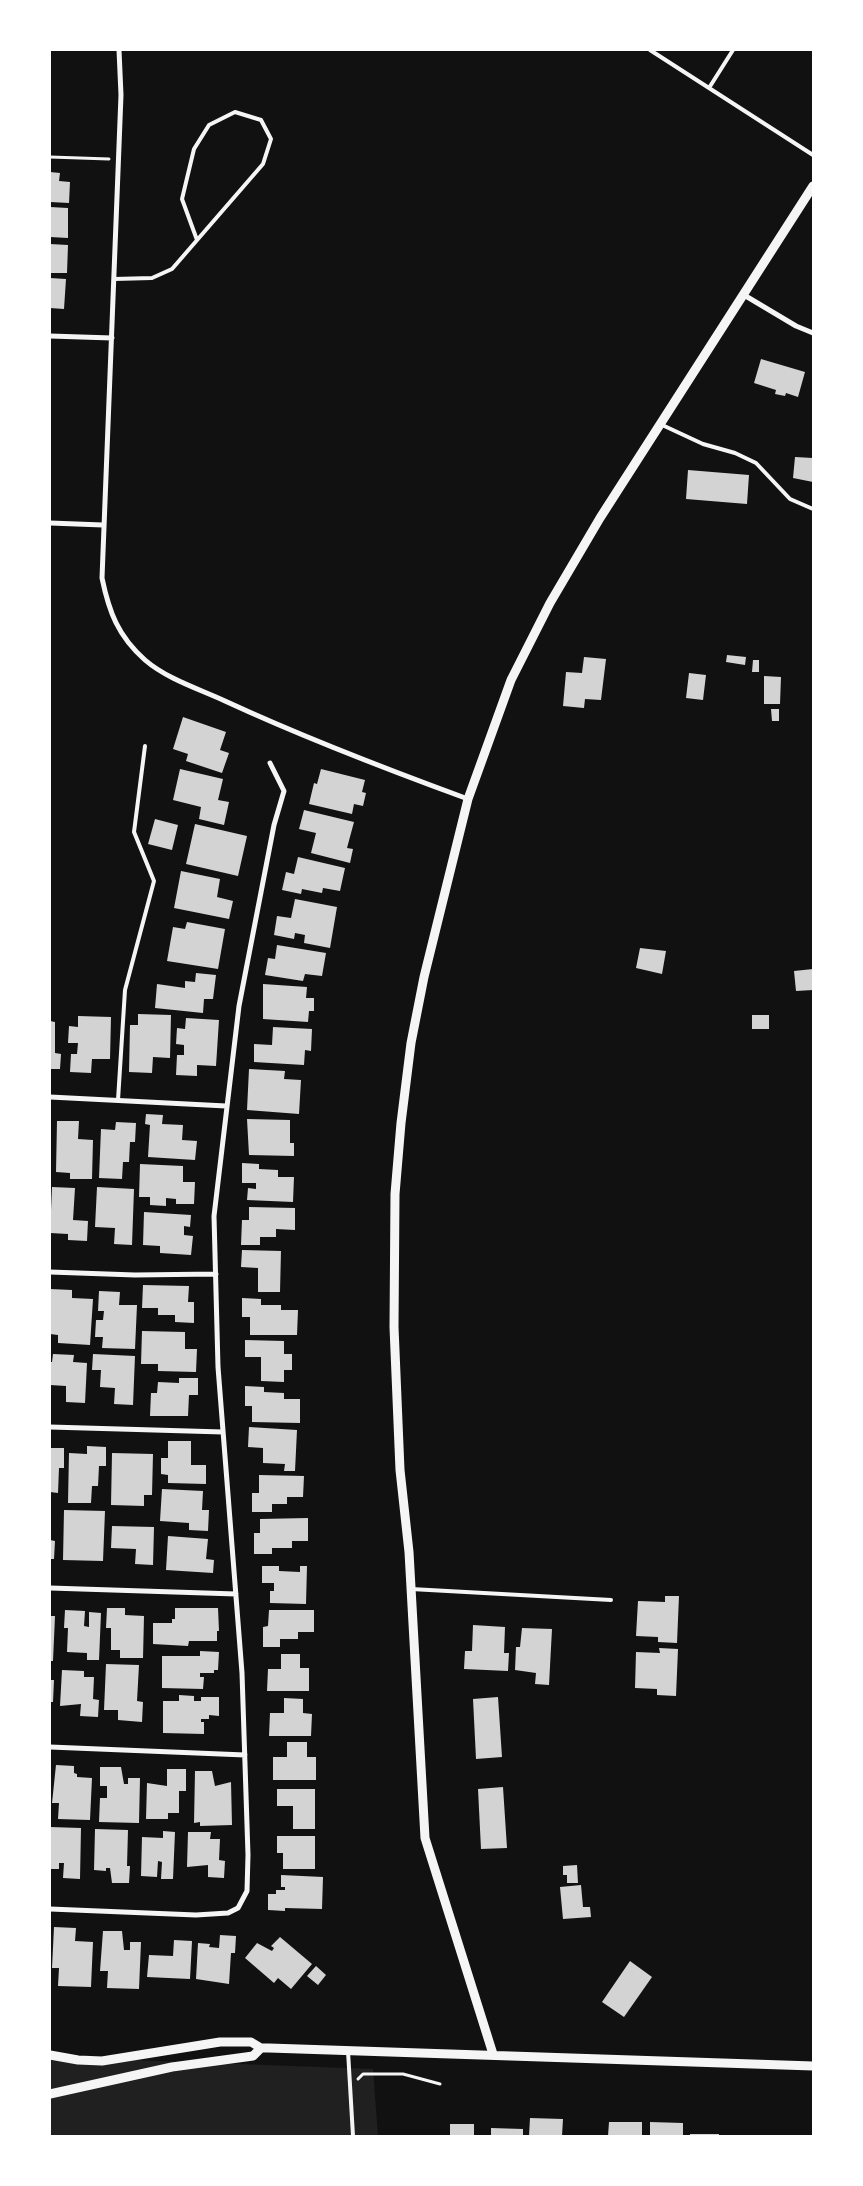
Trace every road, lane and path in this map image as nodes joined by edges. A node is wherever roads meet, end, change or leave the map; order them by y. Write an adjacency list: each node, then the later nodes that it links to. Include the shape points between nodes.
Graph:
1 (120, 50): 7 (street)
2 (650, 50): 4 (lane)
3 (733, 50): 4 (lane)
4 (709, 88): 5 (lane)
5 (813, 155)
6 (50, 157): 7 (path)
7 (118, 159): 10 (street)
8 (813, 186): 11 (street)
9 (197, 240): 9 (lane, via 263,164 271,139 261,120 235,112 209,125 194,149 182,199); 10 (lane, via 166,272 152,278)
10 (114, 279): 14 (street)
11 (744, 295): 12 (street); 15 (street)
12 (813, 333)
13 (50, 336): 14 (street)
14 (112, 338): 18 (street)
15 (660, 424): 16 (lane, via 756,463 790,499); 21 (street, via 550,603 511,680)
16 (813, 510)
17 (50, 523): 18 (street)
18 (103, 525): 21 (street, via 102,578 110,613 124,638 145,661 168,675 288,730)
19 (144, 746): 23 (lane, via 134,832 154,881 125,990)
20 (270, 762): 24 (street, via 284,791 274,826 239,1006)
21 (468, 799): 30 (street, via 411,1043 396,1186 394,1327 400,1470)
22 (50, 1097): 23 (street)
23 (118, 1100): 24 (street)
24 (226, 1106): 26 (street, via 214,1216)
25 (50, 1272): 26 (street)
26 (216, 1274): 28 (street)
27 (50, 1428): 28 (street)
28 (223, 1432): 31 (street)
29 (50, 1588): 31 (street)
30 (411, 1589): 32 (lane); 38 (street, via 425,1838)
31 (236, 1594): 34 (street)
32 (611, 1600)
33 (50, 1747): 34 (street)
34 (245, 1755): 35 (street, via 247,1891 238,1908 228,1913 196,1914)
35 (50, 1909)
36 (261, 2048): 37 (street); 39 (street, via 252,2042 220,2042 102,2061); 43 (street, via 253,2056 172,2067)
37 (348, 2051): 38 (street); 42 (lane)
38 (492, 2054): 40 (street)
39 (50, 2055)
40 (813, 2066)
41 (440, 2084): 42 (path, via 403,2074 363,2074)
42 (350, 2087): 44 (lane)
43 (50, 2094)
44 (353, 2136)

